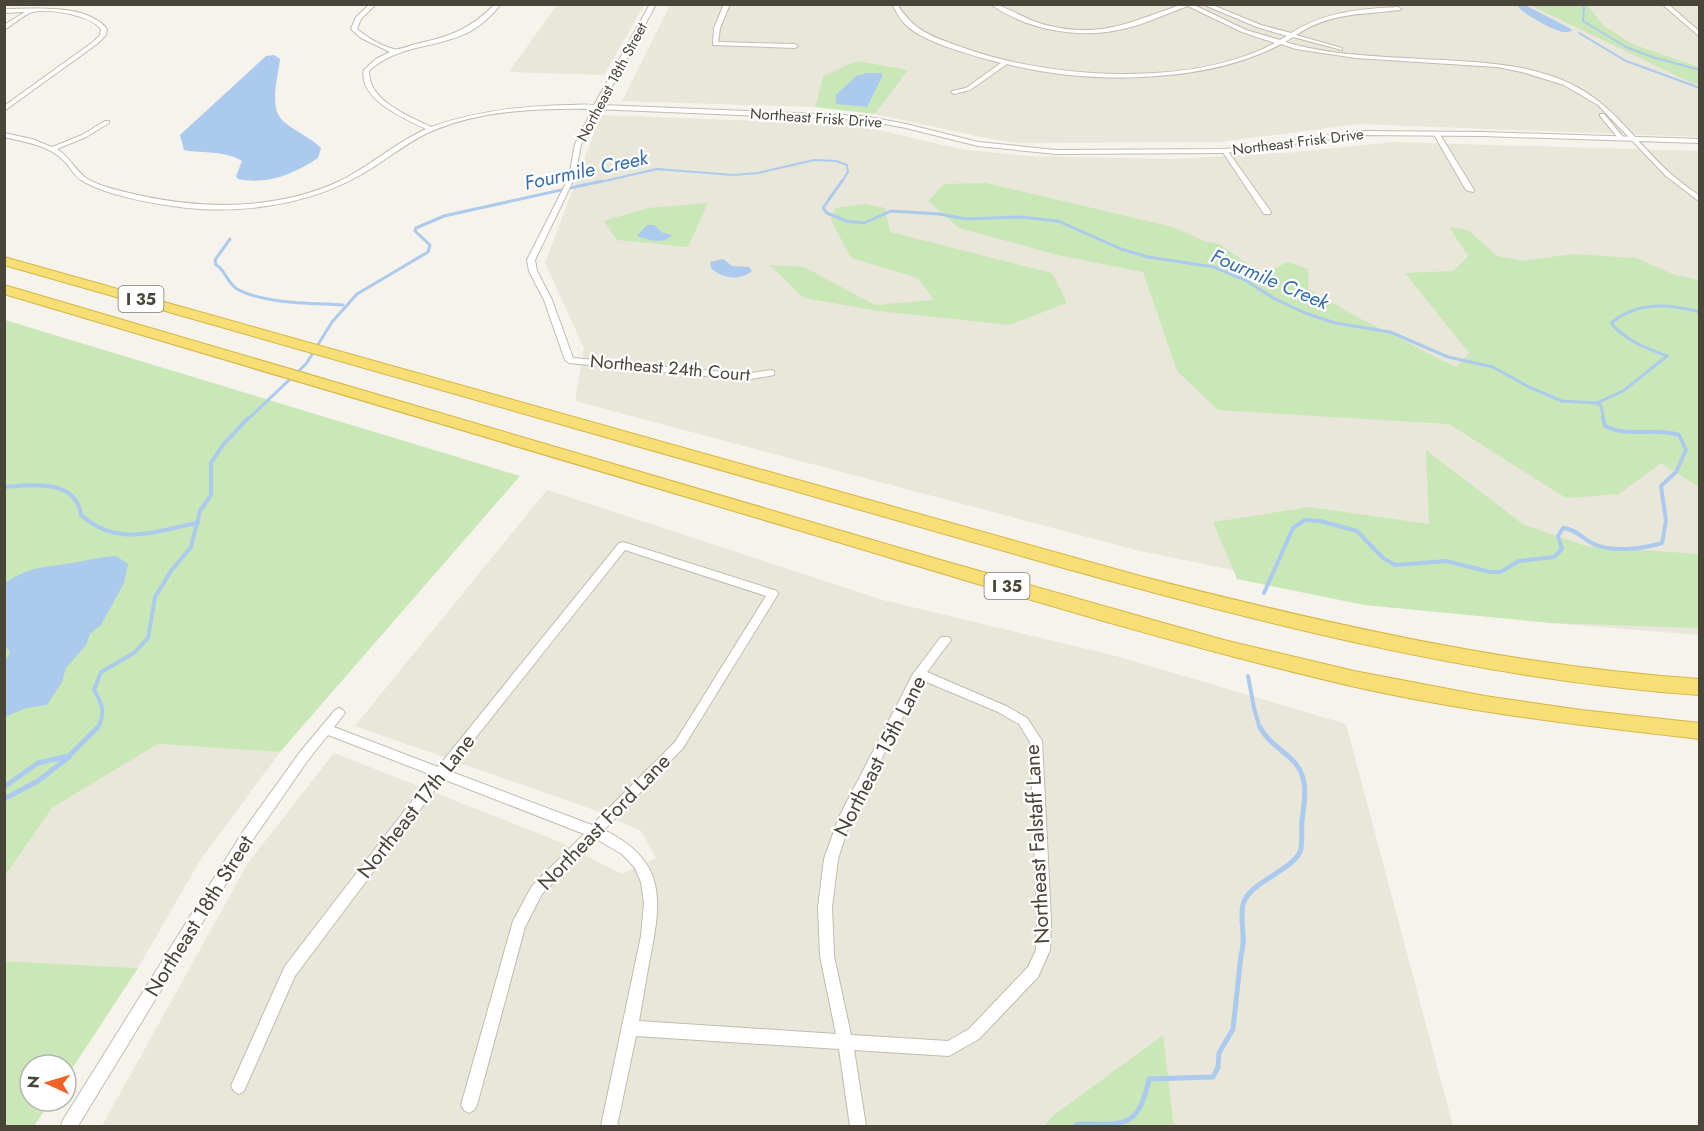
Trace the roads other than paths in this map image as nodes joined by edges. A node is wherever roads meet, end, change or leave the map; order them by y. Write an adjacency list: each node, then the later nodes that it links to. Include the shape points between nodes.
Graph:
1 (374, 4): 18 (street, via 358,18 354,29)
2 (499, 4): 18 (street, via 485,21 469,31)
3 (653, 4): 23 (street, Northeast 18th Street)
4 (727, 4): 17 (street, via 715,44)
5 (894, 4): 20 (street, via 908,24 931,38)
6 (992, 4): 9 (street, via 1015,18 1087,32 1127,27)
7 (1204, 4): 14 (street)
8 (1664, 4): 15 (street)
9 (1189, 5): 16 (street, via 1235,28)
10 (1398, 9): 14 (street, via 1324,18)
11 (4, 11): 12 (street)
12 (30, 12): 13 (street); 24 (street, via 89,16 101,22 104,32 95,43)
13 (4, 28)
14 (1290, 35): 16 (street); 19 (street)
15 (1699, 35)
16 (1280, 43): 19 (street); 20 (street, via 1233,62 1165,73 1091,73)
17 (795, 46)
18 (395, 52): 26 (street, via 369,67 364,75 366,84 383,103)
19 (1376, 57): 22 (street, via 1514,68 1566,84)
20 (1006, 62): 21 (street, via 968,89)
21 (954, 92)
22 (1590, 98): 29 (street); 30 (street)
23 (597, 107): 26 (street, Northeast Frisk Drive, via 549,106 503,111); 33 (street, Northeast Frisk Drive, via 864,118 1022,150); 39 (street, Northeast 18th Street, via 578,144 572,177 531,260)
24 (4, 109)
25 (107, 122): 32 (street)
26 (431, 129): 32 (street, Northeast Frisk Drive, via 333,186 286,200 230,207 186,206 96,186 79,176)
27 (1436, 133): 29 (street, Northeast Frisk Drive); 33 (street, Northeast Frisk Drive, via 1361,133); 34 (street)
28 (4, 135): 32 (street, Northeast Frisk Drive)
29 (1621, 138): 30 (street, Northeast Frisk Drive)
30 (1633, 139): 31 (street, Northeast Frisk Drive); 35 (street, via 1668,176)
31 (1700, 141)
32 (52, 149)
33 (1225, 151): 36 (street)
34 (1470, 190)
35 (1700, 200)
36 (1268, 212)
37 (4, 261): 44 (highway, I 35, via 1239,609 1478,659)
38 (4, 289): 47 (highway, I 35, via 1224,647 1475,702)
39 (569, 360): 40 (street, Northeast 24th Court, via 746,377)
40 (771, 374)
41 (623, 546): 48 (street, Northeast 17th Lane); 49 (street, Northeast Ford Lane, via 773,594 679,745)
42 (945, 640): 43 (street, Northeast 15th Lane)
43 (919, 674): 51 (street, Northeast 15th Lane, via 844,817 831,859 825,907 827,956); 51 (street, Northeast Falstaff Lane, via 1023,721 1036,741 1043,950 1033,972 974,1034 949,1048)
44 (1700, 687)
45 (339, 713): 46 (street, Northeast 18th Street)
46 (326, 729): 48 (street); 54 (street, Northeast 18th Street, via 249,834)
47 (1700, 731)
48 (442, 771): 49 (street); 52 (street, Northeast 17th Lane, via 290,971)
49 (592, 831): 50 (street, via 616,842 635,857 648,880 652,909); 53 (street, Northeast Ford Lane, via 537,890 526,908)
50 (631, 1028): 51 (street, Northeast Falstaff Lane); 55 (street)
51 (845, 1041): 56 (street, Northeast 15th Lane)
52 (239, 1086)
53 (469, 1105)
54 (69, 1126)
55 (609, 1126)
56 (858, 1126)

